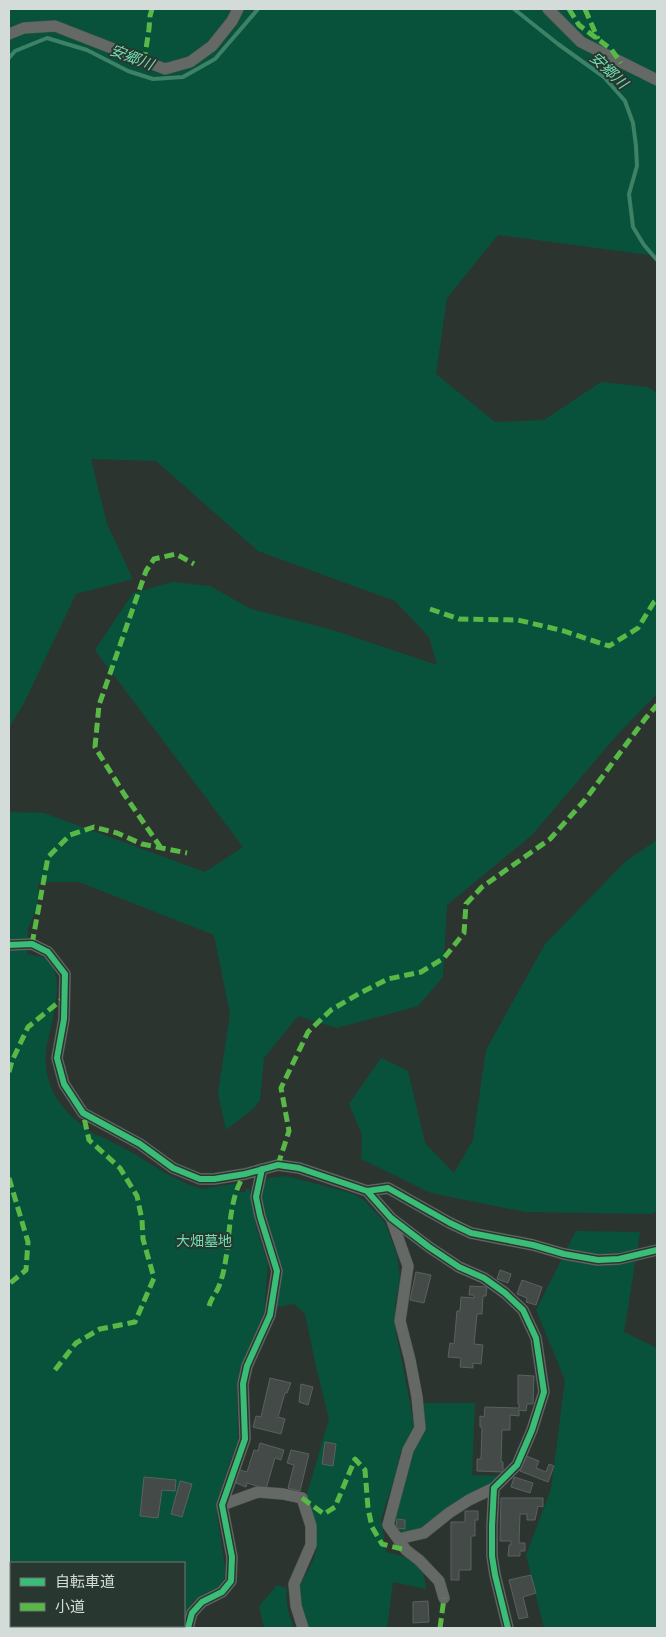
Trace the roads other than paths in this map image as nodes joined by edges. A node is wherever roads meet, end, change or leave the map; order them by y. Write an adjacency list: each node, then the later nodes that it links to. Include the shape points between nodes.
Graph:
1 (238, 9): 3 (street, via 212,46 190,62 165,68 55,26 24,28)
2 (548, 9): 4 (street, via 581,42)
3 (9, 34)
4 (657, 80)
5 (9, 945): 6 (street, via 32,944 48,952 64,974 64,1020 57,1058 64,1084 83,1113 140,1144 173,1168 200,1179)
6 (262, 1169): 7 (street, via 278,1165 299,1168); 11 (street, via 256,1197 277,1271 270,1315 247,1366 243,1384 245,1439)
7 (366, 1192): 8 (street); 9 (street, via 388,1188 471,1233 564,1254 598,1260 619,1259)
8 (391, 1218): 10 (street, via 459,1267 484,1278 505,1293 523,1310 536,1338 544,1392 517,1465); 12 (street, via 408,1266 400,1321 412,1369 420,1428 408,1450 388,1525)
9 (657, 1250)
10 (494, 1488): 12 (street, via 469,1500 424,1533); 16 (street, via 492,1556)
11 (222, 1506): 14 (street, via 232,1558 231,1581 222,1592 202,1602 192,1613); 15 (street, via 258,1492 302,1498 311,1526 311,1545 294,1584)
12 (398, 1539): 13 (street, via 438,1582)
13 (444, 1598)
14 (188, 1628)
15 (303, 1628)
16 (508, 1628)

